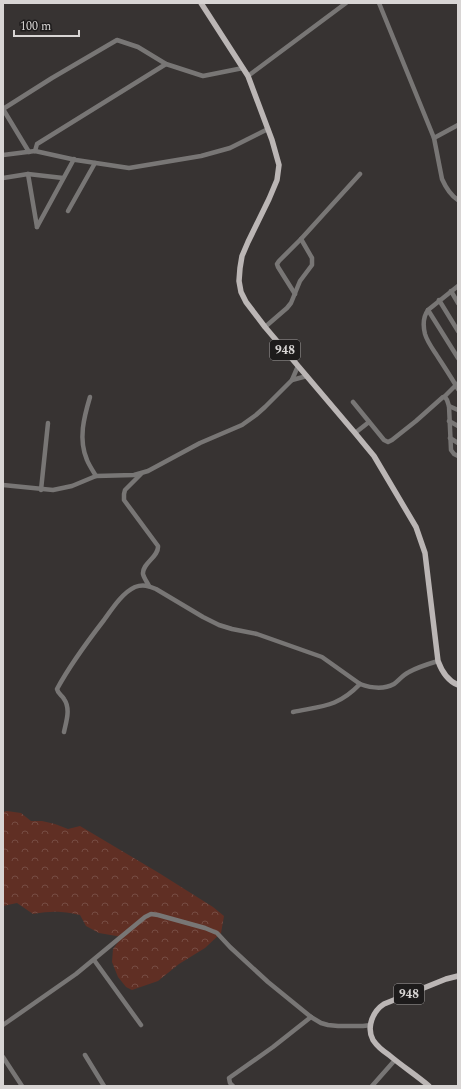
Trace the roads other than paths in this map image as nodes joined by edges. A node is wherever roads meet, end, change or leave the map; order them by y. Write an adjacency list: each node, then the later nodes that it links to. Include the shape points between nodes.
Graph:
1 (201, 3): 5 (main road, 948)
2 (346, 3): 6 (street)
3 (379, 3): 9 (street)
4 (166, 64): 5 (street, via 203,76); 10 (street, via 37,144); 11 (street, via 138,47 117,40 3,109)
5 (243, 68): 6 (main road, 948)
6 (248, 76): 8 (main road, 948)
7 (458, 125): 9 (street)
8 (268, 129): 14 (street, via 230,148 201,156 129,168); 28 (main road, 948, via 279,165 277,180 242,256 239,281 246,302)
9 (434, 138): 19 (street, via 442,179 448,192)
10 (35, 151): 11 (street); 13 (street)
11 (28, 152): 12 (street)
12 (3, 155)
13 (74, 160): 14 (street); 18 (street)
14 (95, 163): 20 (street)
15 (28, 174): 17 (street); 18 (street); 18 (street, via 37,227)
16 (360, 174): 21 (street)
17 (3, 178)
18 (63, 178)
19 (458, 200)
20 (68, 211)
21 (301, 239): 24 (street, via 313,261); 24 (street, via 277,264)
22 (458, 286): 23 (street)
23 (451, 291): 25 (street); 26 (street)
24 (295, 294): 28 (street, via 287,308)
25 (439, 300): 27 (street); 29 (street)
26 (458, 303)
27 (428, 310): 30 (street); 34 (street, via 424,319 425,335)
28 (265, 327): 31 (main road, 948)
29 (458, 331)
30 (458, 358)
31 (298, 366): 32 (main road, 948); 33 (street)
32 (307, 376): 33 (street); 44 (main road, 948)
33 (292, 380): 48 (street, via 265,407 242,425 200,443)
34 (457, 386): 36 (street)
35 (90, 397): 49 (street, via 82,430 83,446)
36 (444, 397): 38 (street); 41 (street, via 387,442)
37 (353, 402): 41 (street)
38 (449, 406): 39 (street); 40 (street)
39 (458, 410)
40 (449, 421): 43 (street); 45 (street)
41 (369, 422): 44 (street)
42 (48, 423): 51 (street)
43 (458, 426)
44 (355, 433): 53 (main road, 948, via 374,456 421,539 425,553)
45 (450, 438): 46 (street); 47 (street, via 452,452)
46 (458, 443)
47 (458, 456)
48 (141, 474): 49 (street); 52 (street, via 125,490 124,500 158,546 158,551 143,572)
49 (96, 476): 51 (street, via 61,489)
50 (3, 485): 51 (street)
51 (42, 490)
52 (148, 586): 54 (street, via 219,625 257,634 322,657); 57 (street, via 135,587 122,597 61,681 57,689 64,699 68,716)
53 (438, 662): 54 (street, via 415,669 384,688); 55 (main road, 948, via 447,677)
54 (360, 684): 56 (street, via 351,694 336,703)
55 (458, 685)
56 (293, 712)
57 (64, 732)
58 (94, 960): 60 (street, via 151,914 181,920 217,933 268,982); 61 (street); 62 (street)
59 (458, 976): 63 (main road, 948, via 446,978 384,1004 378,1008)
60 (311, 1017): 63 (street, via 328,1025); 69 (street, via 229,1078)
61 (3, 1025)
62 (141, 1025)
63 (371, 1025): 66 (main road, via 374,1042)
64 (84, 1056): 68 (street)
65 (3, 1057): 67 (street)
66 (395, 1060): 70 (street); 71 (main road)
67 (22, 1086)
68 (104, 1086)
69 (233, 1086)
70 (372, 1086)
71 (429, 1086)

